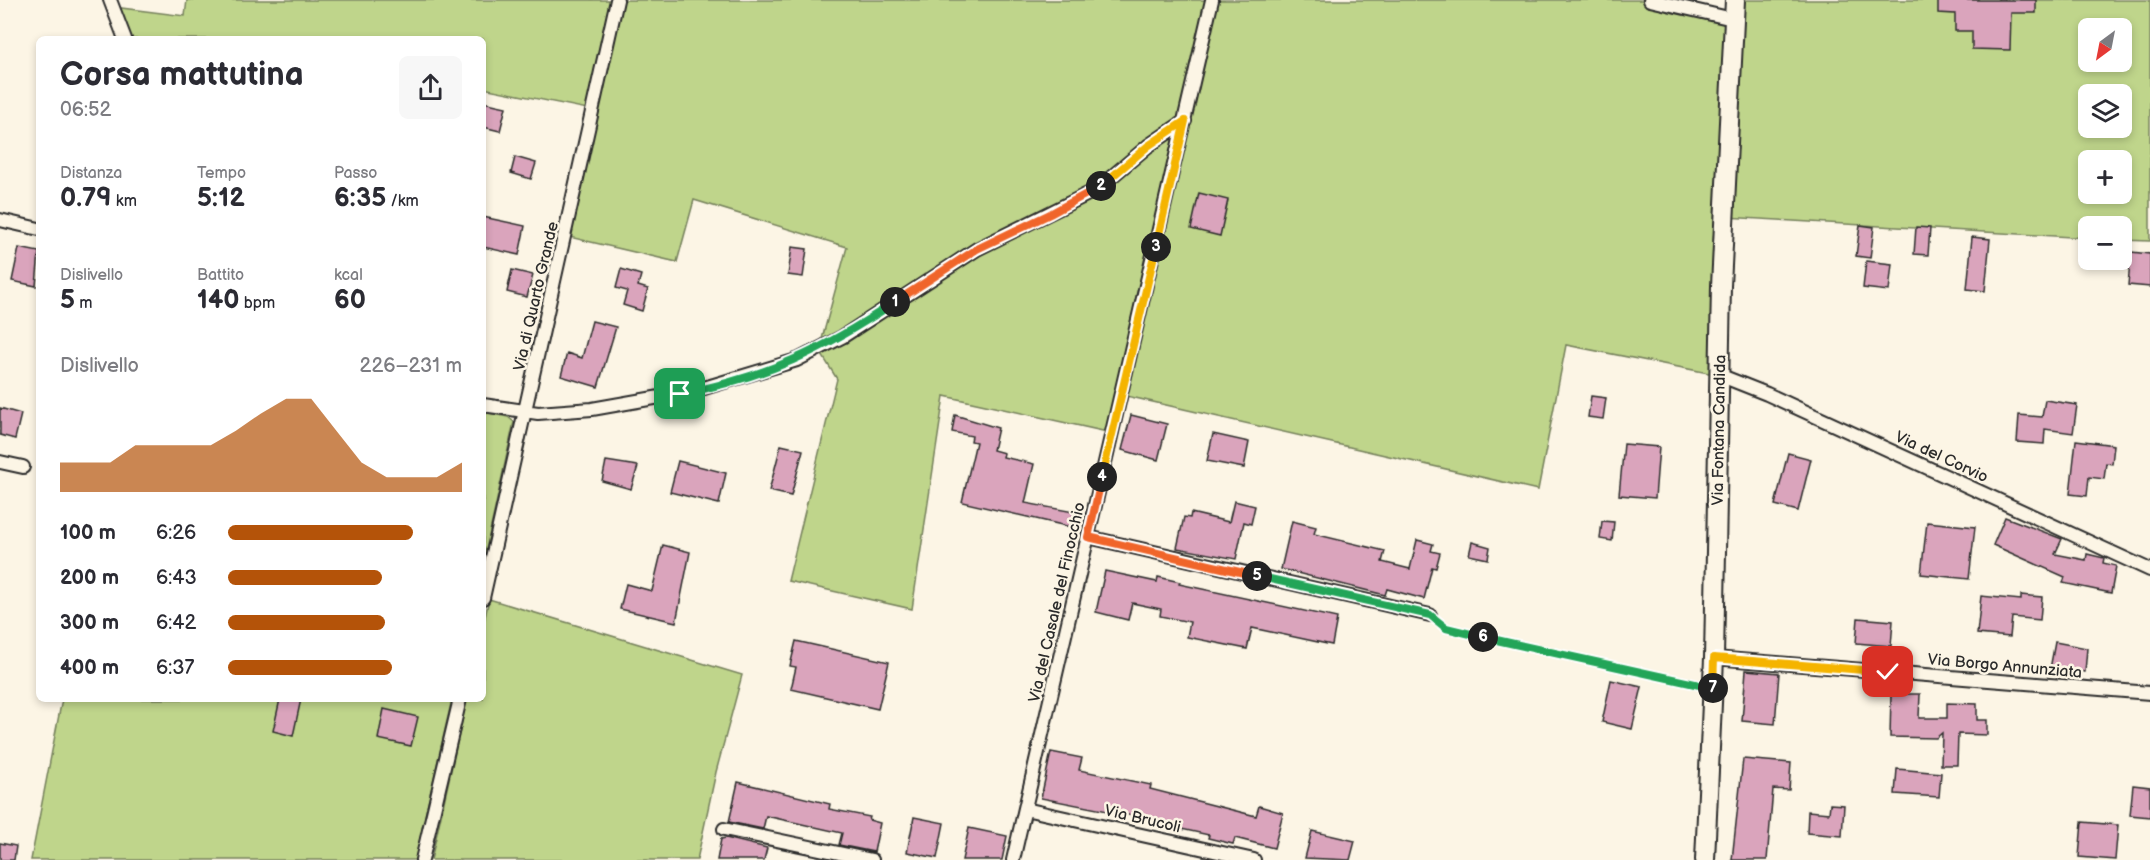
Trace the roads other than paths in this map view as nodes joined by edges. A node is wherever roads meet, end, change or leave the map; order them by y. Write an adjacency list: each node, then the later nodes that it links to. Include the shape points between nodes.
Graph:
1 (110, 0): 7 (street)
2 (617, 0): 13 (street, Via di Quarto Grande)
3 (1212, 0): 8 (street, Via del Casale del Finocchio)
4 (1650, 0): 6 (street)
5 (1735, 0): 6 (main road, Via Fontana Candida)
6 (1733, 19): 11 (main road, Via Fontana Candida)
7 (124, 36)
8 (1185, 121): 13 (street, via 1096,190 977,249 842,337 797,360 724,384 658,399 583,410); 16 (street, Via del Casale del Finocchio)
9 (0, 220): 10 (street)
10 (36, 228)
11 (1719, 375): 17 (street, Via del Corvio); 20 (main road, Via Fontana Candida)
12 (486, 405): 13 (street)
13 (526, 412): 18 (street, Via di Quarto Grande)
14 (0, 462): 15 (street)
15 (23, 467)
16 (1088, 537): 19 (street); 23 (street, Via del Casale del Finocchio)
17 (2150, 570)
18 (486, 585)
19 (1430, 615)
20 (1714, 658): 21 (street, Via Borgo Annunziata); 29 (main road, Via Fontana Candida)
21 (2150, 693)
22 (459, 702): 25 (street)
23 (1025, 809): 27 (street, Via del Casale del Finocchio); 28 (street, Via Brucoli)
24 (724, 829): 26 (street)
25 (422, 860)
26 (872, 860)
27 (1013, 860)
28 (1254, 860)
29 (1706, 860)

